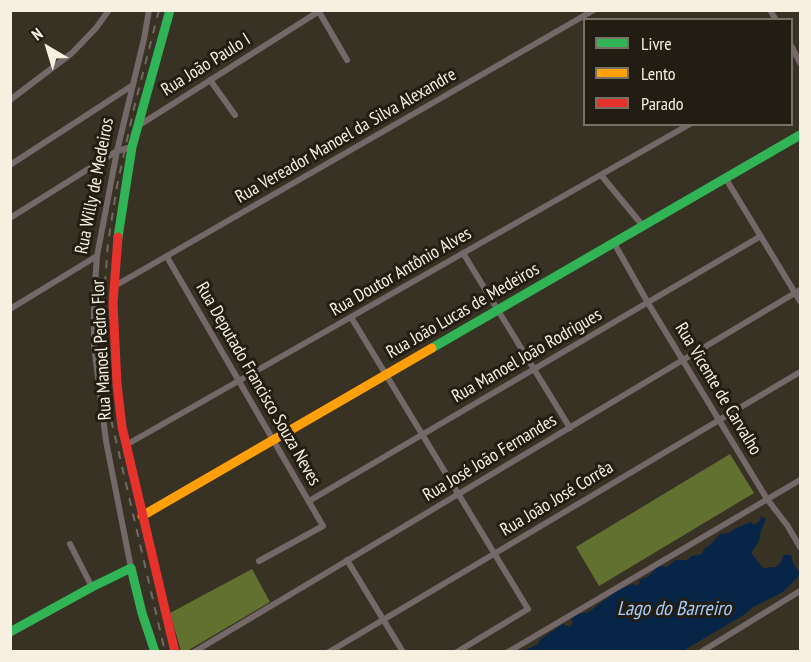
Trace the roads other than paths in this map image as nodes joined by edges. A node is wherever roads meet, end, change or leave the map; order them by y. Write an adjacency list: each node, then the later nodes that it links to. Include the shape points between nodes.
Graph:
1 (109, 10): 9 (street, via 72,53)
2 (170, 10): 11 (street, Rua Manoel Pedro Flor)
3 (594, 10): 25 (street, Rua Vereador Manoel da Silva Alexandre)
4 (149, 11): 8 (street, Rua Willy de Medeiros)
5 (319, 11): 6 (street); 7 (street, Rua João Paulo I)
6 (347, 60)
7 (210, 80): 10 (street); 11 (street, Rua João Paulo I)
8 (133, 85): 15 (street, Rua Willy de Medeiros); 16 (street)
9 (10, 100)
10 (235, 115)
11 (138, 126): 14 (street, Rua Manoel Pedro Flor)
12 (687, 126): 17 (street, Rua Doutor Antônio Alves)
13 (801, 135): 18 (street, Rua João Lucas de Medeiros)
14 (132, 147): 15 (street); 26 (street, Rua Manoel Pedro Flor)
15 (117, 151): 19 (street); 24 (street, Rua Willy de Medeiros)
16 (10, 165)
17 (601, 175): 20 (street); 23 (street, Rua Doutor Antônio Alves)
18 (726, 179): 20 (street, Rua João Lucas de Medeiros); 21 (street)
19 (10, 218)
20 (643, 226): 22 (street, Rua João Lucas de Medeiros)
21 (761, 236): 27 (street); 29 (street, Rua Manoel João Rodrigues)
22 (614, 243): 29 (street, Rua Vicente de Carvalho); 31 (street, Rua João Lucas de Medeiros)
23 (464, 254): 31 (street); 32 (street, Rua Doutor Antônio Alves)
24 (97, 256): 30 (street); 53 (street, Rua Willy de Medeiros, via 93,327 96,358 111,467)
25 (167, 257): 26 (street, Rua Vereador Manoel da Silva Alexandre); 37 (street, Rua Deputado Francisco Souza Neves)
26 (113, 287): 42 (street, Rua Manoel Pedro Flor, via 117,384)
27 (798, 292): 28 (street); 33 (street, Rua José João Fernandes)
28 (801, 301)
29 (648, 303): 33 (street, Rua Vicente de Carvalho); 34 (street, Rua Manoel João Rodrigues)
30 (10, 309)
31 (498, 310): 34 (street); 36 (street, Rua João Lucas de Medeiros)
32 (351, 317): 36 (street); 37 (street, Rua Doutor Antônio Alves)
33 (682, 361): 38 (street, Rua Vicente de Carvalho); 39 (street, Rua José João Fernandes)
34 (534, 369): 39 (street); 40 (street, Rua Manoel João Rodrigues)
35 (801, 372): 38 (street, Rua João José Corrêa)
36 (386, 375): 40 (street); 41 (street, Rua João Lucas de Medeiros)
37 (239, 381): 41 (street, Rua Deputado Francisco Souza Neves); 42 (street, Rua Doutor Antônio Alves)
38 (719, 420): 45 (street, Rua Vicente de Carvalho); 50 (street, Rua João José Corrêa)
39 (570, 428): 44 (street, Rua José João Fernandes)
40 (422, 435): 44 (street); 46 (street, Rua Manoel João Rodrigues)
41 (273, 440): 46 (street, Rua Deputado Francisco Souza Neves); 47 (street, Rua João Lucas de Medeiros)
42 (126, 445): 47 (street, Rua Manoel Pedro Flor)
43 (801, 480): 45 (street)
44 (458, 494): 50 (street); 51 (street, Rua José João Fernandes)
45 (767, 499): 49 (street, Rua Vicente de Carvalho); 65 (street)
46 (309, 501): 52 (street, Rua Deputado Francisco Souza Neves, via 323,526)
47 (142, 516): 58 (street, Rua Manoel Pedro Flor)
48 (70, 544): 54 (street)
49 (801, 547)
50 (494, 554): 56 (street, Rua João José Corrêa); 59 (street, via 528,609)
51 (348, 560): 56 (street); 61 (street, Rua José João Fernandes)
52 (259, 561)
53 (131, 568): 54 (street); 60 (street, Rua Willy de Medeiros)
54 (93, 587): 57 (street)
55 (801, 591): 66 (street)
56 (383, 619): 62 (street, Rua João José Corrêa); 63 (street)
57 (10, 632)
58 (174, 647): 60 (street)
59 (470, 648): 64 (street)
60 (154, 649)
61 (194, 651)
62 (329, 651)
63 (403, 651)
64 (457, 651)
65 (508, 651)
66 (704, 651)

